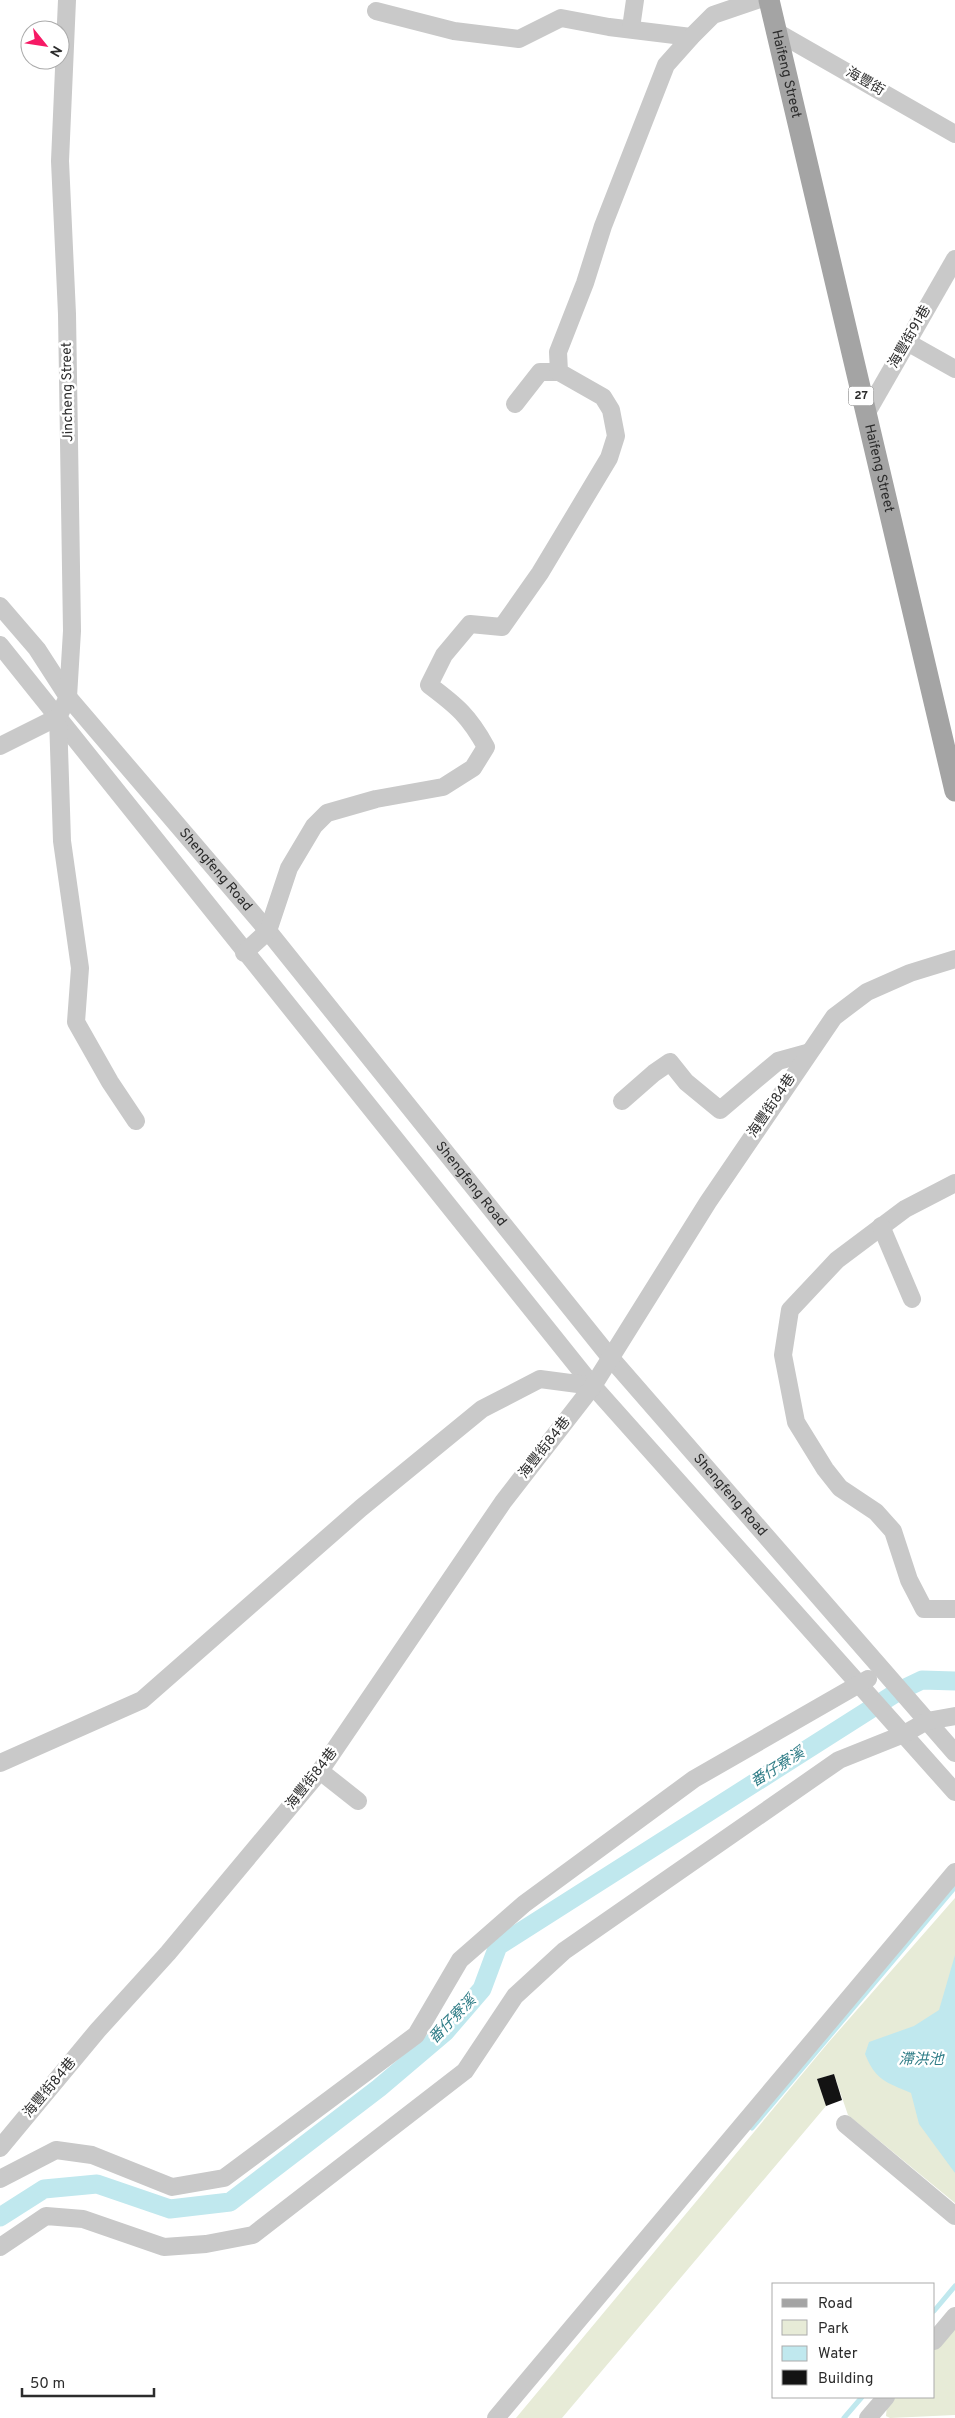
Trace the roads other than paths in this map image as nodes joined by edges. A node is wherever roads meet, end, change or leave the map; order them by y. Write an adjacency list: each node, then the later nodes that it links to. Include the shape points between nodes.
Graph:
1 (67, 0): 18 (street, Jincheng Street, via 60,160 67,314 72,631)
2 (635, 0): 6 (street)
3 (757, 0): 8 (street, via 714,15)
4 (768, 0): 7 (main road, Haifeng Street / 27)
5 (376, 11): 6 (street, via 454,32 519,40 562,18)
6 (630, 28): 8 (street)
7 (775, 31): 9 (street, 海豐街); 15 (main road, Haifeng Street / 27)
8 (691, 37): 13 (street, via 666,65 558,352)
9 (955, 134)
10 (955, 259): 11 (street, 海豐街91巷)
11 (907, 342): 12 (street); 15 (street, 海豐街91巷)
12 (955, 369)
13 (559, 372): 14 (street, via 540,372); 22 (street, via 603,396 611,410 616,436 609,458 540,573 502,627 470,624 444,655 429,685 472,722 486,747 473,768 443,786 376,799 327,813 314,826 289,868)
14 (515, 404)
15 (866, 414): 21 (main road, Haifeng Street / 27)
16 (0, 606): 18 (street, Shengfeng Road, via 37,649)
17 (0, 645): 19 (street, Shengfeng Road)
18 (68, 697): 19 (street, Jincheng Street); 22 (street, Shengfeng Road)
19 (58, 717): 20 (street); 23 (street, Shengfeng Road); 27 (street, via 62,841 80,968 76,1022)
20 (0, 746)
21 (955, 792)
22 (268, 931): 23 (street); 31 (street, Shengfeng Road)
23 (244, 952): 32 (street, Shengfeng Road)
24 (955, 959): 25 (street, 海豐街84巷, via 910,973 867,992 834,1017)
25 (807, 1053): 26 (street, 海豐街84巷, via 778,1062 720,1110 686,1082 670,1062); 31 (street, 海豐街84巷)
26 (622, 1101)
27 (136, 1121)
28 (955, 1183): 29 (street, via 904,1209)
29 (881, 1226): 30 (street); 33 (street, via 837,1260 790,1310 783,1355 796,1422 825,1470 840,1488 876,1512 892,1531 908,1580 924,1609)
30 (912, 1299)
31 (610, 1356): 32 (street, 海豐街84巷); 34 (street, Shengfeng Road)
32 (592, 1386): 35 (street, Shengfeng Road); 40 (street, via 540,1379 482,1409 361,1508 142,1700); 41 (street, 海豐街84巷, via 503,1502)
33 (955, 1609)
34 (882, 1672): 35 (street); 37 (street, Shengfeng Road)
35 (860, 1684): 38 (street, Shengfeng Road); 47 (street, via 694,1779 524,1904 460,1960 416,2035 224,2178 172,2187 92,2155 56,2150)
36 (955, 1716): 37 (street)
37 (927, 1721): 38 (street); 39 (street, Shengfeng Road)
38 (904, 1734): 42 (street, Shengfeng Road); 49 (street, via 839,1760 564,1951 515,1996 465,2071 253,2235 206,2244 164,2247 83,2219 46,2216)
39 (955, 1753)
40 (5, 1756)
41 (320, 1771): 43 (street); 46 (street, 海豐街84巷)
42 (955, 1792)
43 (358, 1801)
44 (955, 1872): 53 (street)
45 (845, 2124): 48 (street)
46 (0, 2148)
47 (0, 2179)
48 (955, 2216)
49 (0, 2247)
50 (955, 2316): 51 (street)
51 (935, 2340)
52 (885, 2398): 54 (street)
53 (496, 2418)
54 (868, 2418)

